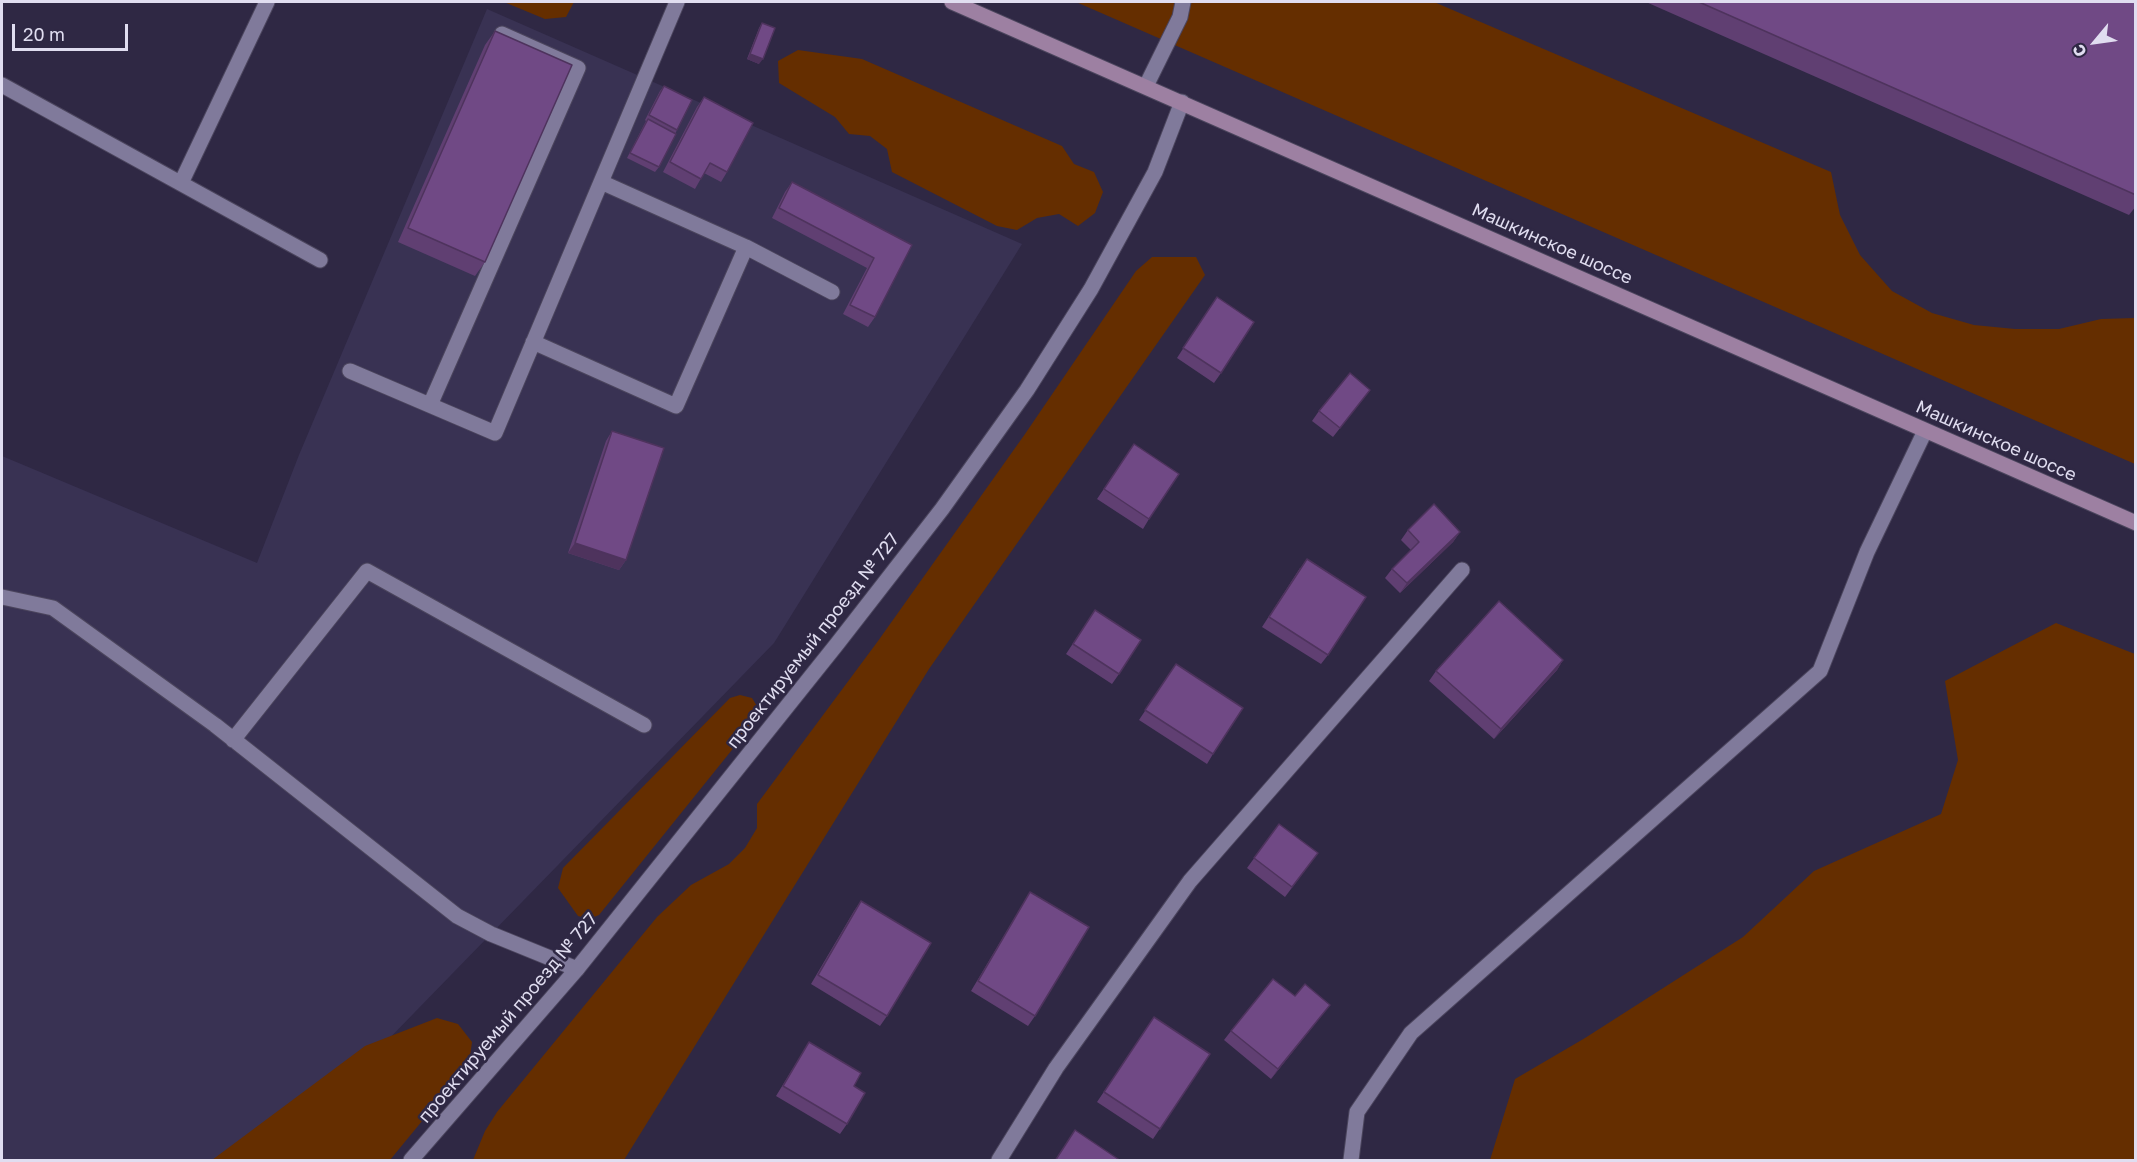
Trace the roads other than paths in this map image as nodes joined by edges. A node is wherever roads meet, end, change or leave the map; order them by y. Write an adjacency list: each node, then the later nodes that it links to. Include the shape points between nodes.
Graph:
1 (267, 2): 10 (street)
2 (677, 2): 9 (street)
3 (952, 2): 7 (main road, Машкинское шоссе)
4 (1183, 2): 7 (street, via 1180,17)
5 (502, 34): 16 (street, via 578,68)
6 (2, 85): 10 (street)
7 (1146, 86): 8 (main road, Машкинское шоссе)
8 (1182, 102): 17 (main road, Машкинское шоссе); 23 (street, проектируемый проезд № 727, via 1155,172 1091,289 1028,390 837,644)
9 (601, 182): 11 (street); 14 (street)
10 (180, 183): 12 (street)
11 (746, 247): 13 (street); 14 (street, via 676,405)
12 (320, 260)
13 (832, 292)
14 (533, 342): 16 (street, via 495,433)
15 (350, 371): 16 (street)
16 (430, 405)
17 (1925, 431): 18 (main road, Машкинское шоссе); 28 (street, via 1867,552 1820,671 1411,1033 1358,1112)
18 (2136, 523)
19 (1462, 570): 27 (street, via 1190,881 1056,1068)
20 (2, 597): 22 (street, via 52,608)
21 (644, 725): 22 (street, via 367,571)
22 (233, 740): 23 (street, via 457,916)
23 (577, 969): 24 (street, проектируемый проезд № 727)
24 (431, 1140): 25 (street, проектируемый проезд № 727); 26 (street)
25 (411, 1161)
26 (430, 1161)
27 (999, 1161)
28 (1351, 1161)

